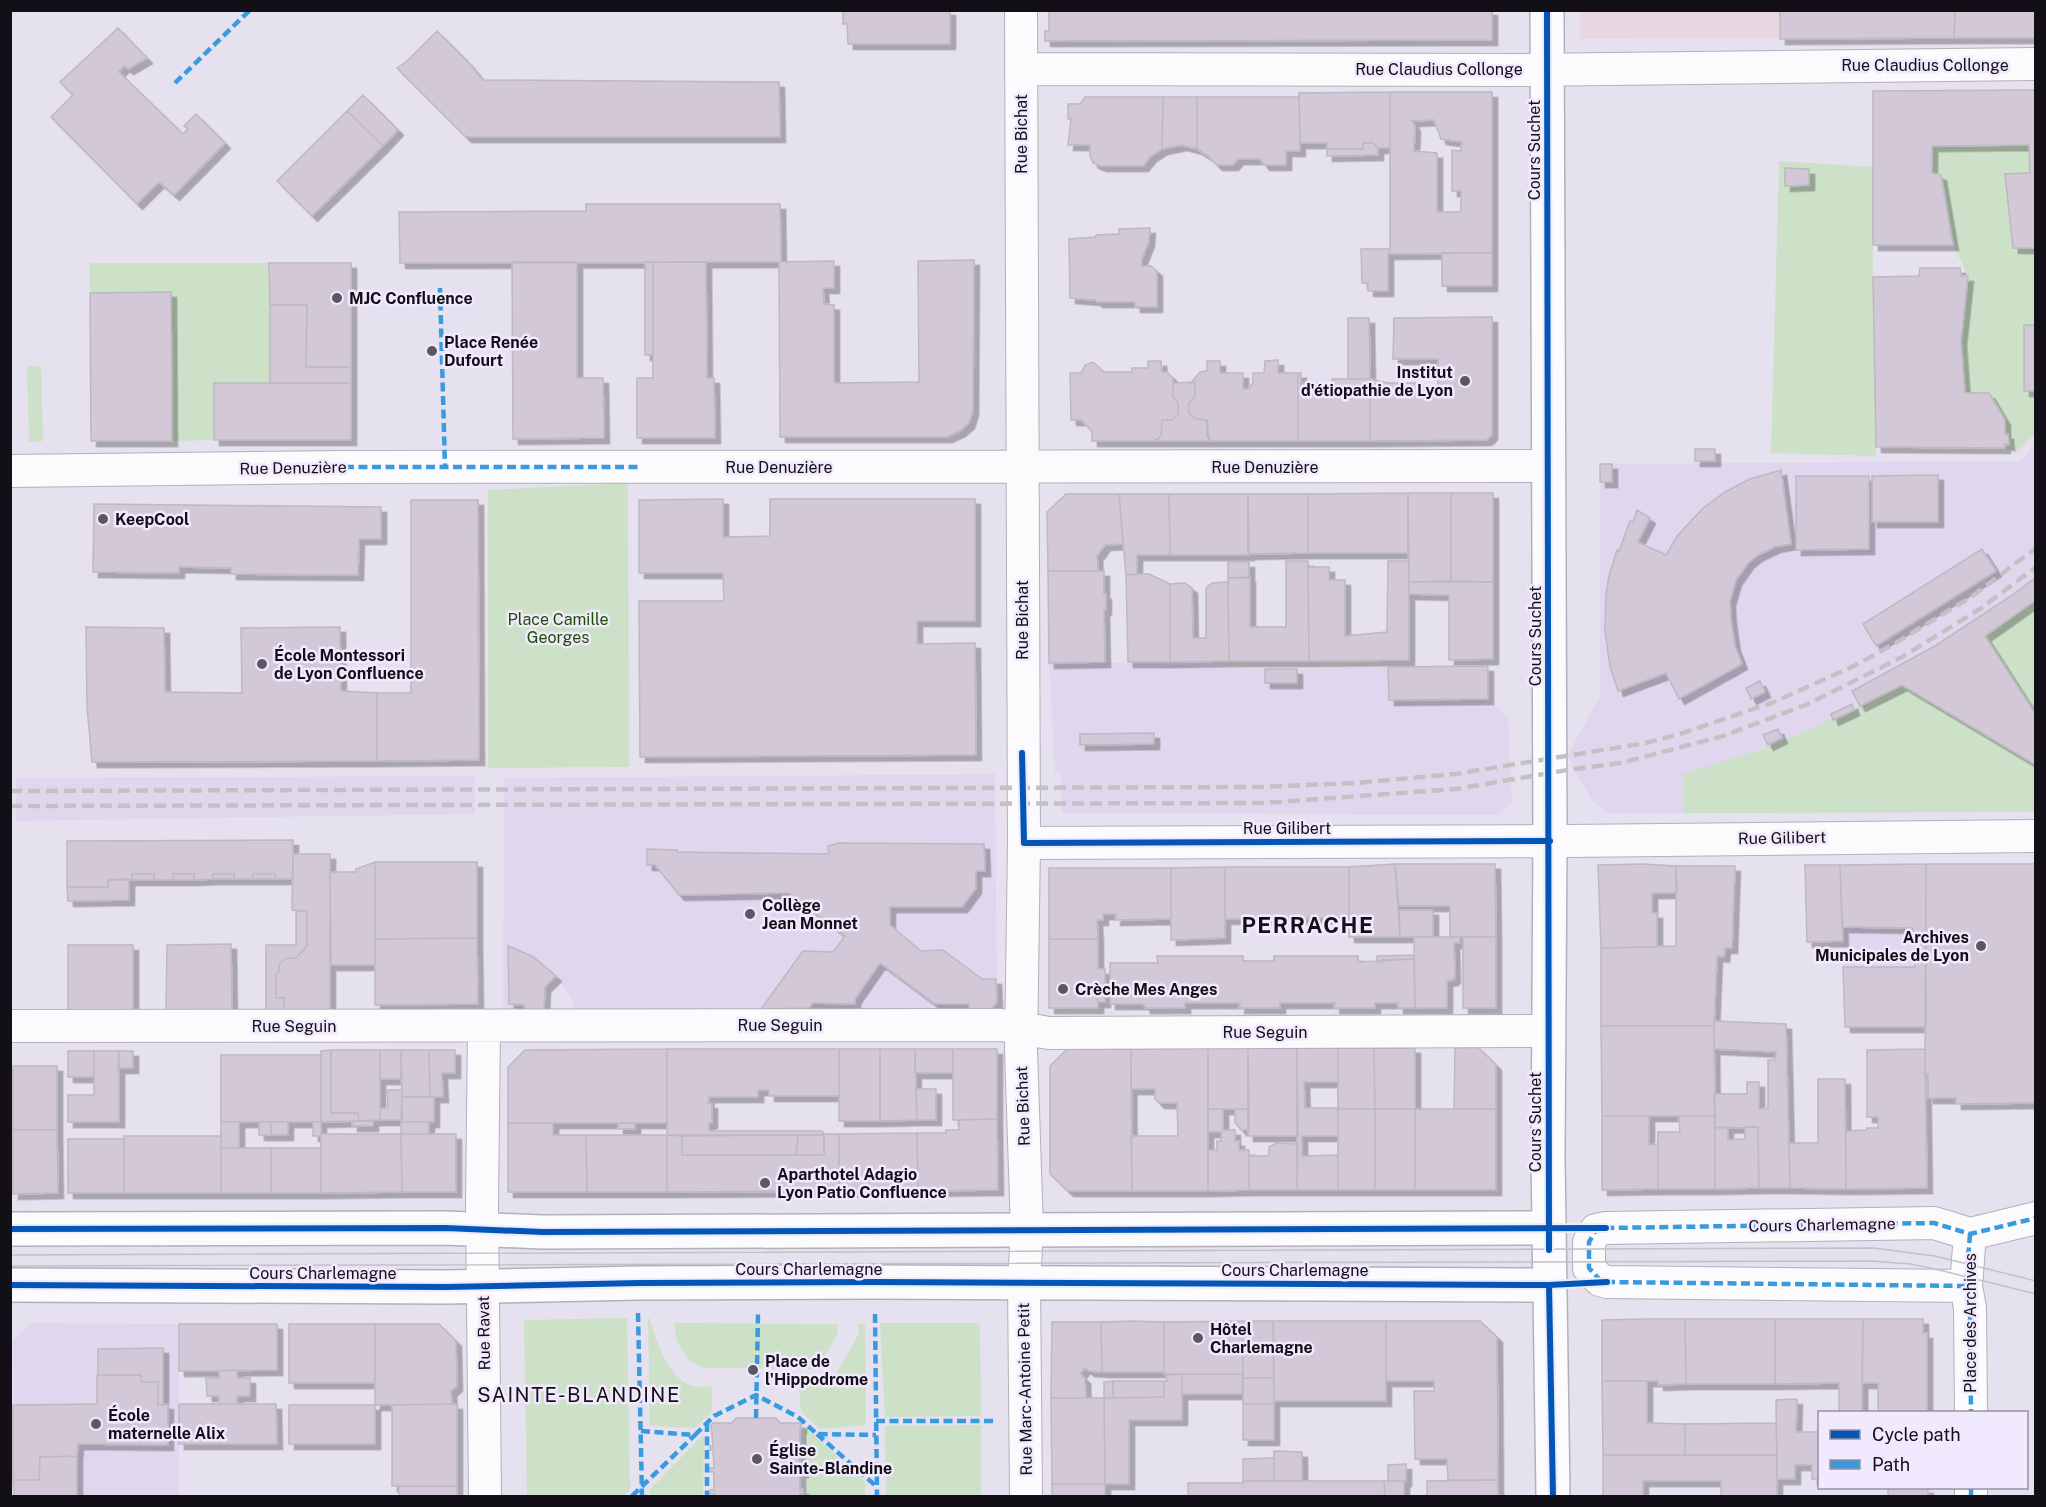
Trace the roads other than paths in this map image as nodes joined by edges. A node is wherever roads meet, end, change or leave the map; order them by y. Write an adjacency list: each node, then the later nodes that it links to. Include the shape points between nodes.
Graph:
1 (1021, 10): 4 (street, Rue Bichat)
2 (1547, 10): 5 (street, Cours Suchet)
3 (2036, 64): 5 (street, Rue Claudius Collonge)
4 (1022, 69): 5 (street, Rue Claudius Collonge); 7 (street, Rue Bichat)
5 (1547, 69): 6 (street, Cours Suchet)
6 (1548, 466): 7 (street, Rue Denuzière); 10 (street, Cours Suchet)
7 (1022, 467): 8 (street, Rue Denuzière); 11 (street, Rue Bichat)
8 (10, 471)
9 (2036, 836): 10 (street, Rue Gilibert)
10 (1550, 841): 11 (street, Rue Gilibert); 15 (street, Cours Suchet)
11 (1024, 843): 14 (street, Rue Bichat)
12 (10, 1026): 13 (street, Rue Seguin)
13 (483, 1026): 14 (street, Rue Seguin); 19 (street, Rue Ravat)
14 (1021, 1028): 15 (street, Rue Seguin, via 1049,1033); 20 (street, Rue Bichat)
15 (1548, 1031): 17 (street, Cours Suchet)
16 (2036, 1218): 21 (street)
17 (1549, 1228): 20 (street); 24 (street, Cours Suchet)
18 (10, 1229): 19 (street)
19 (482, 1229): 20 (street); 25 (street, Rue Ravat)
20 (1027, 1230): 22 (street)
21 (1970, 1234): 26 (street, Place des Archives); 26 (street, Cours Charlemagne, via 1934,1223 1616,1227 1596,1230 1589,1242 1589,1269 1607,1282)
22 (1024, 1282): 24 (street, Cours Charlemagne); 25 (street, Cours Charlemagne); 29 (street, Rue Marc-Antoine Petit)
23 (10, 1285): 25 (street, Cours Charlemagne)
24 (1549, 1285): 30 (street, Cours Suchet)
25 (483, 1286): 28 (street, Rue Ravat)
26 (1966, 1286): 27 (street, Place des Archives, via 1970,1308)
27 (1971, 1411)
28 (485, 1497)
29 (1026, 1497)
30 (1553, 1497)

